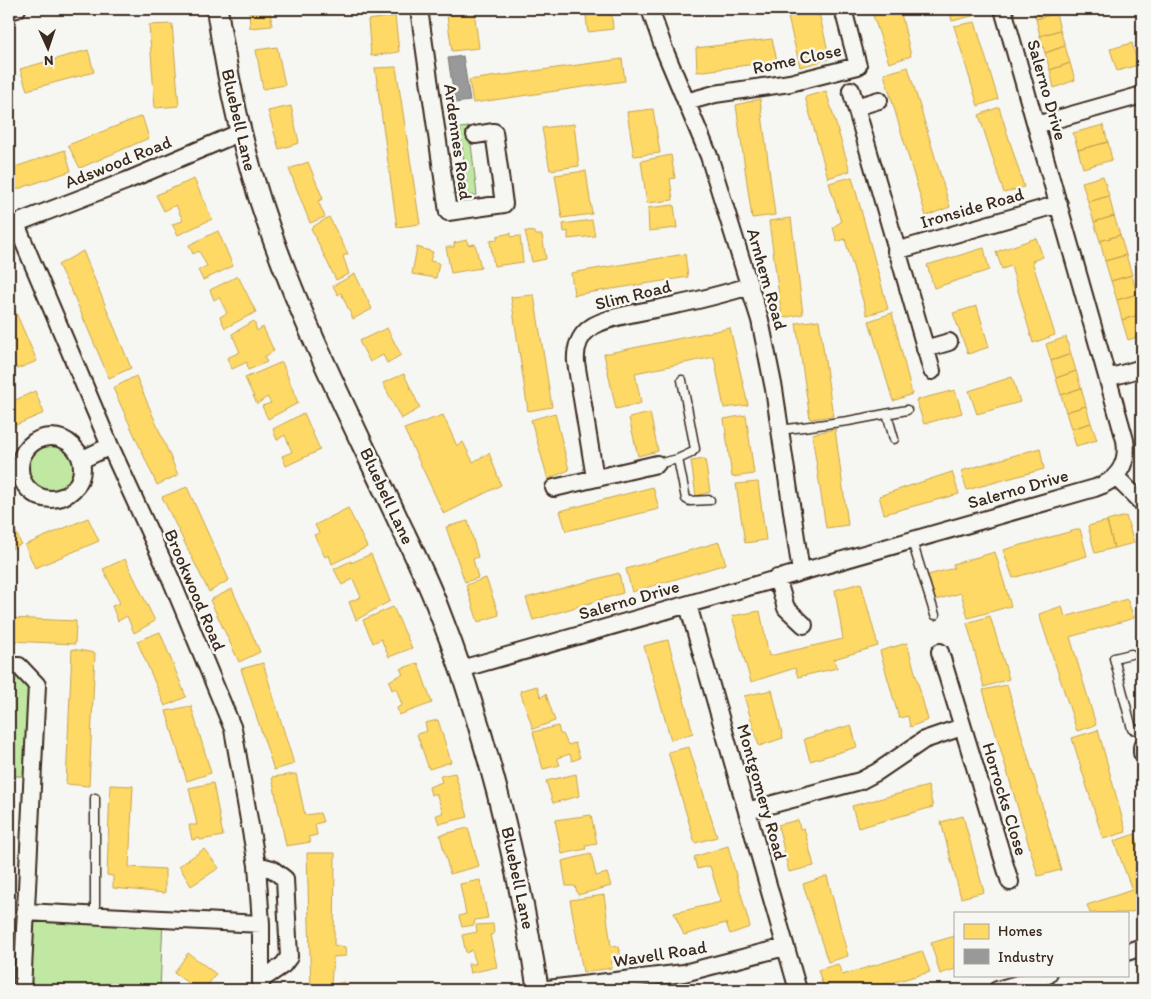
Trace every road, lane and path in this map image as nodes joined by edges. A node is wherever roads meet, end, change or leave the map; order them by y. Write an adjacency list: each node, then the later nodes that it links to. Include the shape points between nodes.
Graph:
1 (17, 9): 7 (street)
2 (216, 9): 14 (street, Bluebell Lane)
3 (419, 9): 15 (street, Ardennes Road, via 448,212 504,204 502,131)
4 (650, 9): 11 (street, Arnhem Road)
5 (843, 9): 11 (street, Rome Close, via 858,66 790,83 708,95)
6 (1003, 9): 13 (street, Salerno Drive)
7 (9, 11)
8 (852, 90): 12 (street)
9 (1142, 95): 13 (street)
10 (879, 100): 12 (street)
11 (686, 102): 19 (street, Arnhem Road, via 709,156)
12 (856, 107): 18 (street)
13 (1036, 125): 16 (street, Salerno Drive)
14 (241, 132): 17 (street, Adswood Road); 48 (street, Bluebell Lane, via 261,204 281,259 435,599)
15 (475, 135)
16 (1058, 204): 18 (street, Ironside Road); 24 (street, Salerno Drive)
17 (12, 225): 30 (street, Brookwood Road)
18 (896, 251): 21 (street)
19 (750, 286): 28 (street, Arnhem Road, via 767,350); 35 (street, Slim Road, via 609,319 585,332 576,348 576,362)
20 (949, 342): 21 (street)
21 (925, 349): 23 (street)
22 (1142, 368): 24 (street)
23 (932, 371)
24 (1108, 378): 34 (street, Salerno Drive, via 1127,447 1125,460)
25 (682, 380): 31 (lane, via 695,450)
26 (906, 410): 27 (lane)
27 (887, 414): 28 (lane); 29 (lane)
28 (780, 430): 40 (street, Arnhem Road)
29 (894, 439)
30 (110, 446): 32 (street); 55 (street, Brookwood Road, via 170,577 233,729)
31 (678, 459): 33 (lane); 37 (lane, via 686,498 690,501)
32 (81, 460)
33 (657, 464): 35 (street)
34 (1116, 477): 38 (street); 39 (street, Salerno Drive, via 1101,486)
35 (595, 478): 36 (street)
36 (554, 488)
37 (710, 500)
38 (1142, 503)
39 (912, 541): 40 (street, Salerno Drive); 43 (lane)
40 (801, 572): 41 (street, Salerno Drive)
41 (777, 578): 42 (street, Salerno Drive); 44 (street, via 786,608)
42 (688, 605): 48 (street, Salerno Drive); 54 (street, Montgomery Road)
43 (935, 615)
44 (804, 625)
45 (940, 652): 49 (street, Horrocks Close)
46 (1131, 654): 50 (lane, via 1114,658 1132,729)
47 (9, 666): 57 (street, via 19,666 37,685)
48 (461, 669): 66 (street, Bluebell Lane, via 498,789 526,913)
49 (962, 728): 54 (street, Horrocks Close, via 924,740 877,772 855,782); 56 (street, Horrocks Close)
50 (1142, 731)
51 (1142, 747): 52 (street)
52 (1142, 752)
53 (95, 798): 58 (lane)
54 (747, 811): 60 (street, Montgomery Road)
55 (257, 865): 59 (street, Brookwood Road); 64 (street, via 272,869 285,879 289,957)
56 (1010, 882)
57 (25, 912): 58 (street); 65 (street)
58 (95, 915): 59 (street)
59 (261, 924): 64 (street, Brookwood Road)
60 (785, 947): 66 (street, Wavell Road, via 684,973); 67 (street, Montgomery Road)
61 (1142, 947): 62 (street)
62 (1128, 952)
63 (1045, 976): 68 (street)
64 (261, 985)
65 (22, 990)
66 (539, 990)
67 (798, 990)
68 (997, 990)

